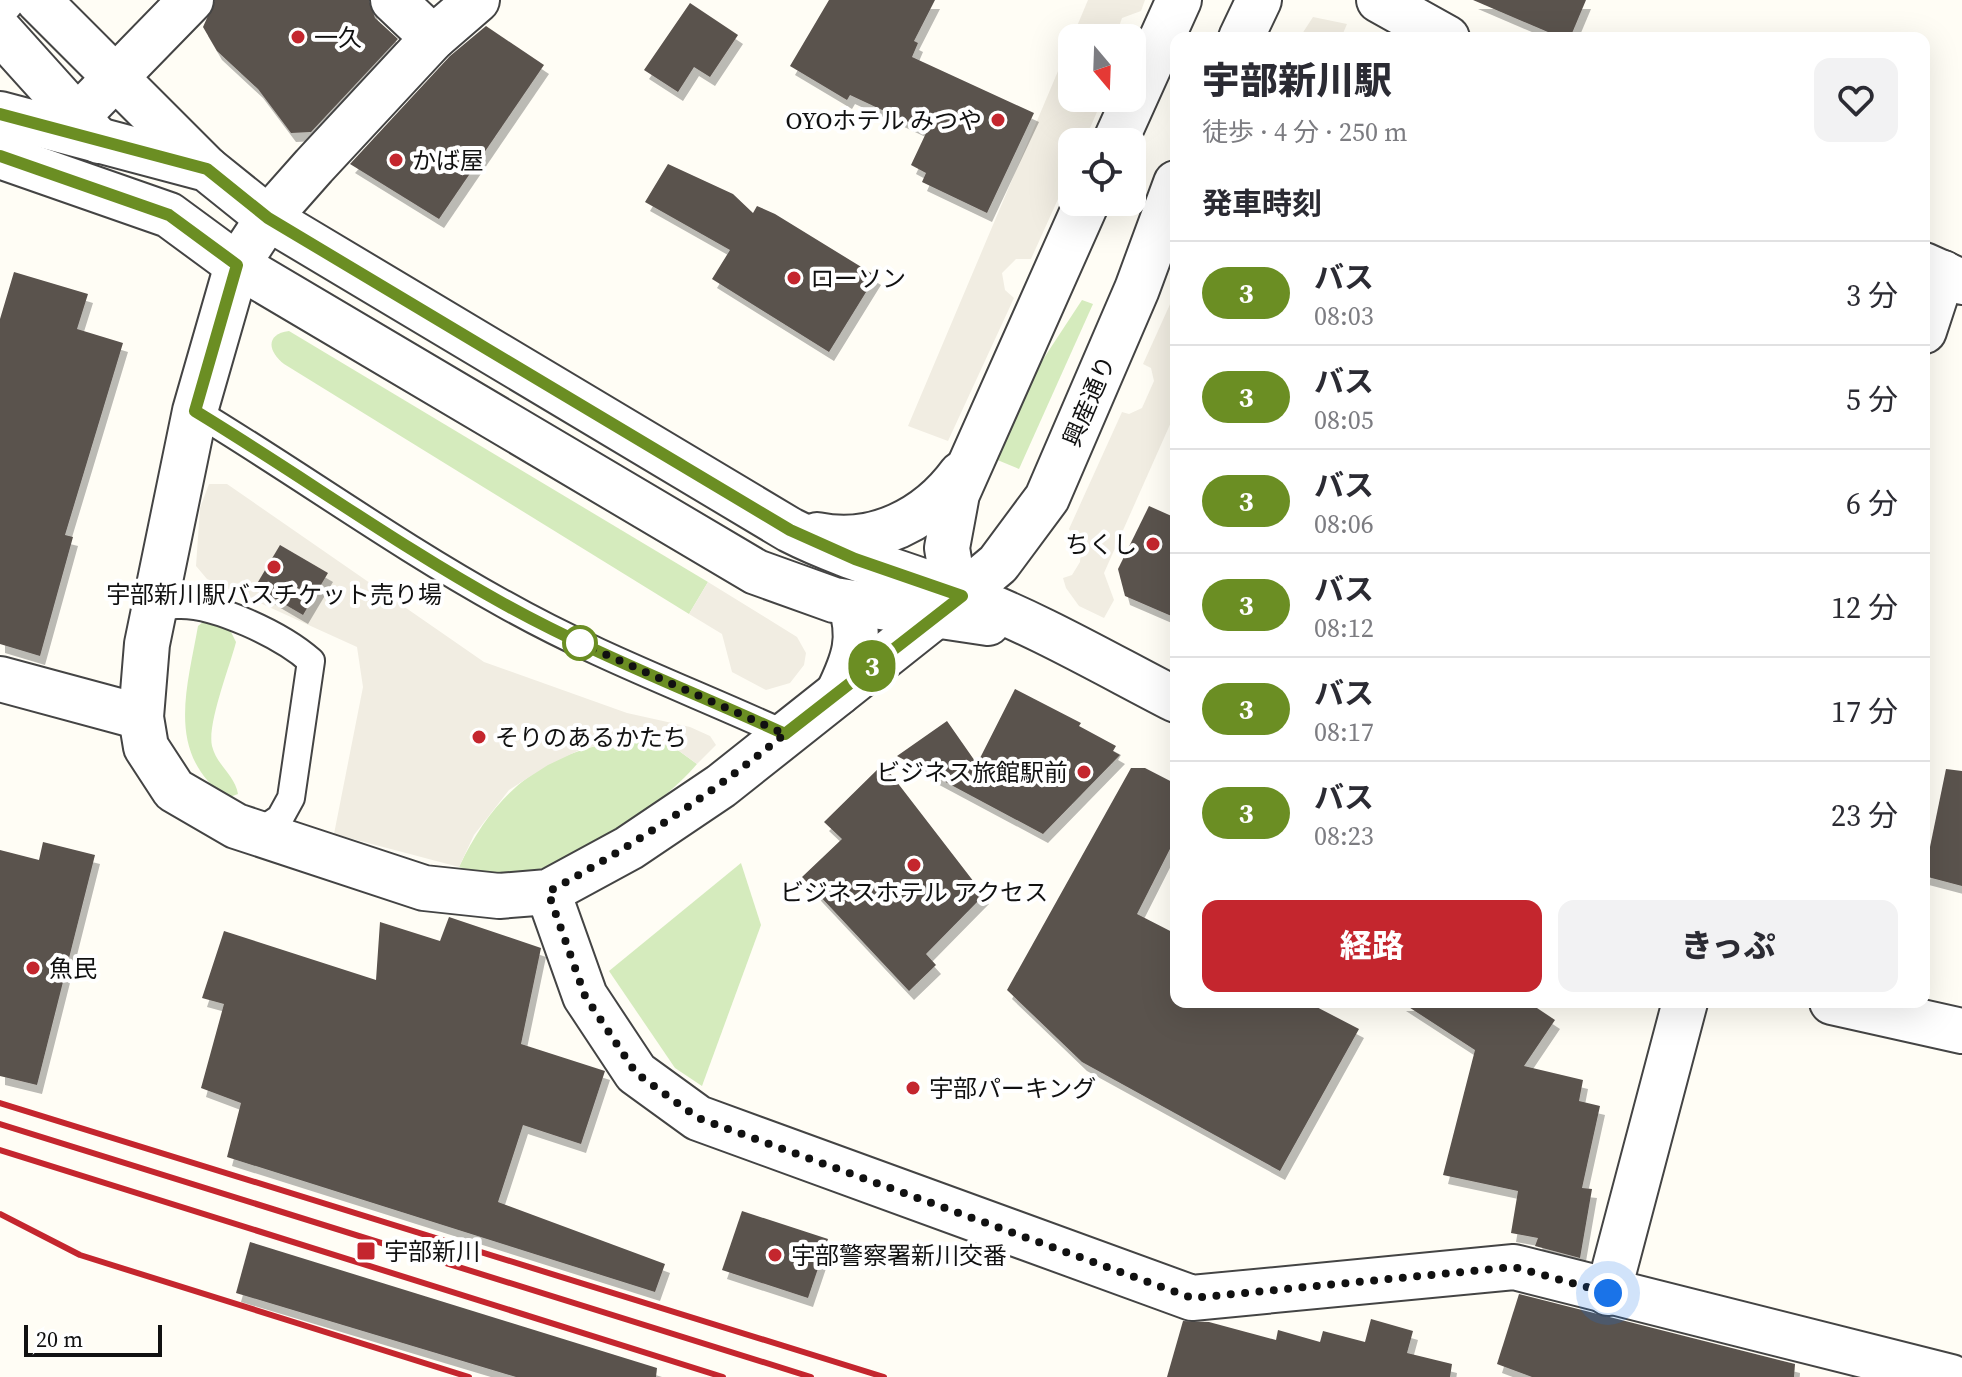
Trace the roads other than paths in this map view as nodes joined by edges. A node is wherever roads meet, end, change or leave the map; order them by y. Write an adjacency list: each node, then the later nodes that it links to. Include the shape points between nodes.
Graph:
1 (38, 0): 12 (street)
2 (191, 0): 12 (street)
3 (393, 0): 11 (street)
4 (477, 0): 11 (street)
5 (1179, 0): 14 (street)
6 (1259, 0): 9 (street)
7 (1379, 0): 10 (street)
8 (0, 31): 15 (street)
9 (1244, 32)
10 (1436, 32)
11 (433, 38): 21 (street)
12 (114, 77): 15 (street); 17 (street)
13 (0, 114): 15 (street)
14 (1121, 128)
15 (87, 129): 17 (street); 19 (street)
16 (0, 156): 19 (street)
17 (207, 169): 21 (street)
18 (1170, 199): 27 (street, 興産通り)
19 (169, 215): 22 (street)
20 (1081, 216): 26 (street)
21 (268, 218): 22 (street); 28 (street)
22 (237, 265): 25 (street); 29 (street, via 756,572)
23 (1943, 273): 24 (street)
24 (1930, 313)
25 (195, 411): 31 (street); 37 (lane, via 379,532 503,604)
26 (968, 465): 28 (street, via 944,497 891,529 830,538); 30 (street, via 947,548)
27 (1047, 498): 30 (street, 興産通り); 32 (street, via 1030,540 1024,577 1033,613)
28 (786, 528): 29 (street, via 821,557); 30 (street)
29 (850, 603): 30 (street); 34 (street, via 856,653)
30 (964, 612): 32 (street); 34 (street, 興産通り)
31 (153, 613): 36 (street); 38 (lane, via 174,605 204,607 293,644 311,661 291,798 280,818)
32 (1046, 633): 35 (street)
33 (0, 679): 36 (street)
34 (838, 693): 37 (street, 興産通り)
35 (1170, 697)
36 (141, 717): 38 (street, via 146,747 174,790)
37 (785, 734): 39 (street, 興産通り, via 721,786 629,848)
38 (258, 833): 39 (street, via 424,888 499,896)
39 (548, 892): 43 (street, via 585,996 636,1073 698,1118 1192,1298 1514,1267)
40 (1683, 1008): 43 (street)
41 (1859, 1008): 42 (street)
42 (1962, 1031)
43 (1608, 1293): 44 (street)
44 (1951, 1377)

